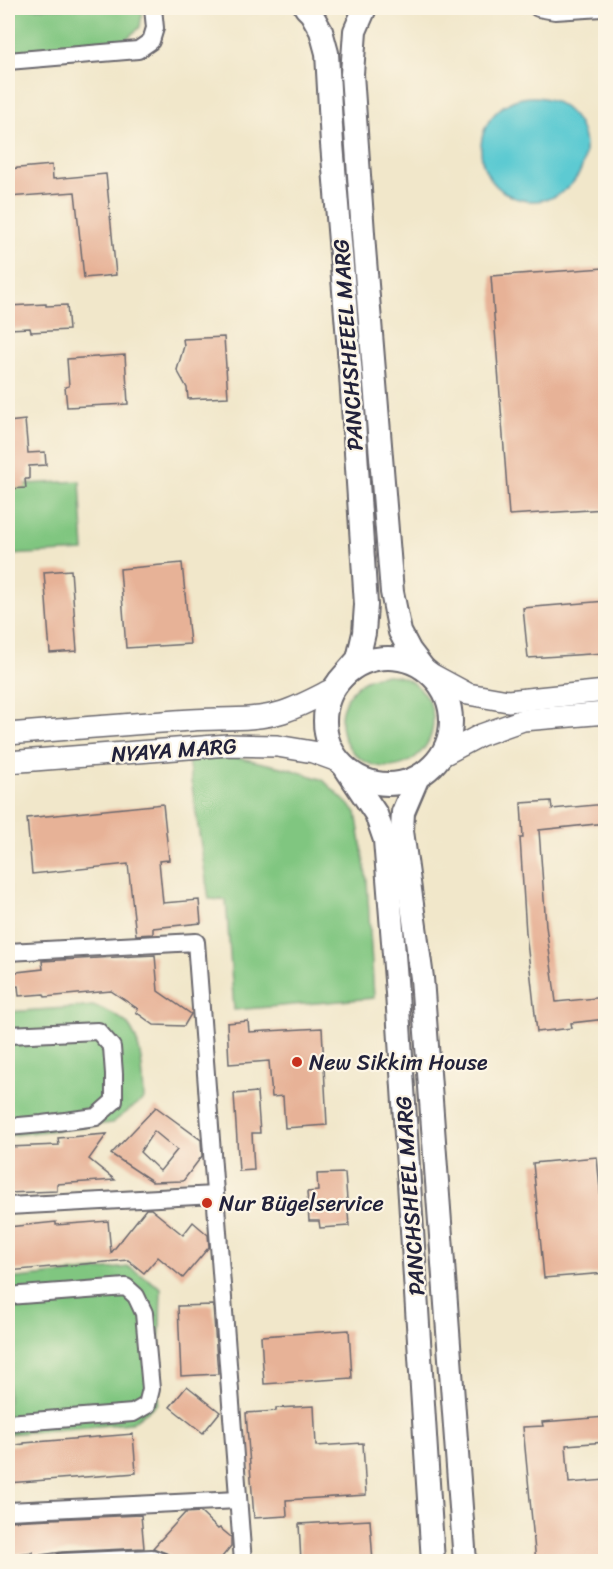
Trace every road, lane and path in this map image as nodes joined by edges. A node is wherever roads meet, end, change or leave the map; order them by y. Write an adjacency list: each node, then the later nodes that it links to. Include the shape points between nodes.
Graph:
1 (153, 8): 6 (street, via 155,28 151,41 138,50)
2 (306, 8): 8 (main road, PANCHSHEEEL MARG, via 321,31 327,53 366,598 358,658)
3 (365, 8): 7 (main road, via 355,31 352,74 392,592 400,632)
4 (538, 8): 5 (street)
5 (602, 8)
6 (8, 61)
7 (427, 671): 8 (main road, via 406,660 388,657 353,668); 9 (street, via 468,694 508,701); 12 (main road, via 445,691 452,712 451,734)
8 (336, 685): 11 (street, NYAYA MARG, via 282,712 257,717); 14 (main road, via 326,706 325,726 329,744)
9 (606, 691)
10 (606, 713): 12 (street, via 523,720 481,735)
11 (8, 734)
12 (443, 755): 15 (main road)
13 (8, 762): 14 (street, NYAYA MARG, via 228,745 277,746 313,752)
14 (342, 765): 15 (main road, via 368,782 393,785); 28 (main road, PANCHSHEEL MARG, via 376,814 385,840)
15 (417, 779): 29 (main road, PANCHSHEEL MARG, via 403,813 402,831 422,978)
16 (8, 952): 19 (street, via 196,942)
17 (8, 1035): 18 (street, via 98,1030 112,1047 114,1074 114,1101 96,1116)
18 (8, 1127)
19 (215, 1195): 20 (street); 23 (street)
20 (8, 1206)
21 (8, 1296): 22 (street, via 126,1287 136,1296 144,1313 151,1389 147,1405 133,1413)
22 (8, 1423)
23 (238, 1500): 24 (street); 27 (street)
24 (8, 1510)
25 (62, 1562): 26 (street, via 152,1558)
26 (162, 1562)
27 (243, 1562)
28 (433, 1562)
29 (465, 1562)

